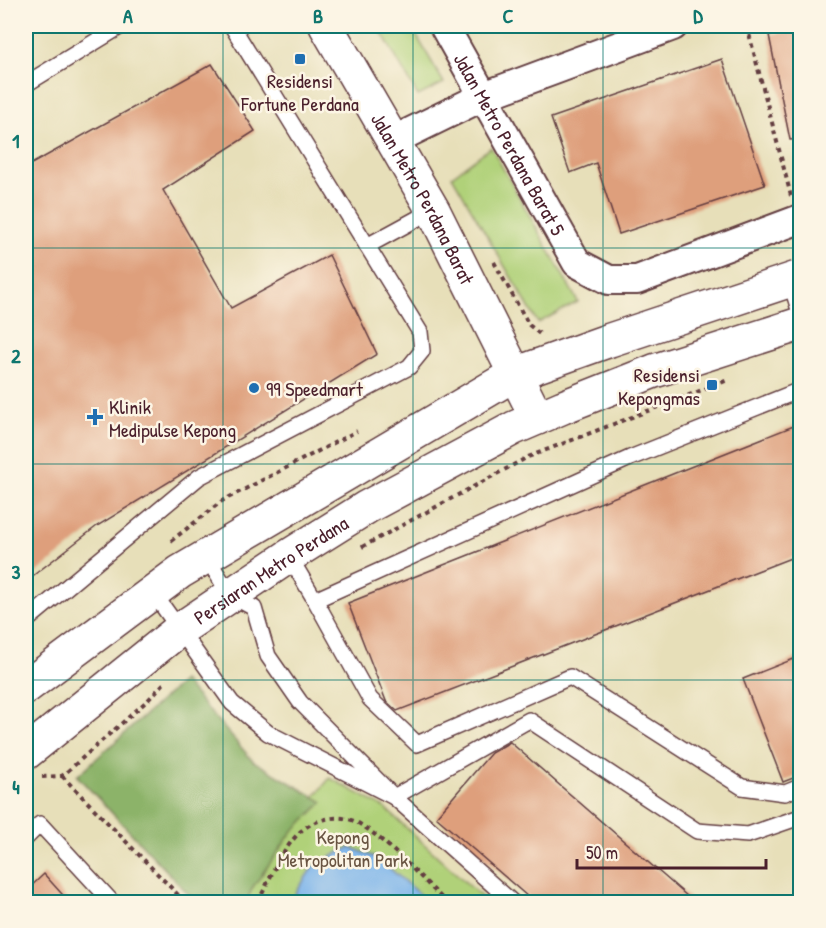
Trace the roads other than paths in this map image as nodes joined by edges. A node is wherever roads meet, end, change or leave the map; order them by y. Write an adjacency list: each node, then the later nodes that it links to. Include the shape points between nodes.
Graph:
1 (121, 26): 6 (lane)
2 (232, 26): 11 (lane)
3 (326, 26): 8 (street, Jalan Metro Perdana Barat)
4 (444, 26): 7 (street, Jalan Metro Perdana Barat 5)
5 (673, 26): 7 (street)
6 (26, 84)
7 (484, 96): 8 (street); 10 (street, Jalan Metro Perdana Barat 5, via 577,263 609,280 637,280)
8 (394, 140): 9 (street, Jalan Metro Perdana Barat)
9 (433, 210): 11 (lane); 15 (street, Jalan Metro Perdana Barat)
10 (799, 220)
11 (367, 246): 23 (lane, via 420,333 422,351 409,367 199,477)
12 (795, 278): 13 (lane); 15 (street)
13 (801, 313)
14 (801, 324): 17 (street, via 654,371)
15 (515, 374): 17 (street, Jalan Metro Perdana Barat); 18 (street)
16 (801, 390): 22 (lane, via 630,458)
17 (537, 418): 19 (street, Persiaran Metro Perdana, via 367,507)
18 (206, 556): 20 (street); 21 (lane)
19 (289, 556): 21 (street, Persiaran Metro Perdana); 22 (lane)
20 (153, 591): 24 (lane); 25 (street)
21 (230, 595): 24 (street, Persiaran Metro Perdana); 28 (lane, via 254,608 268,656 300,702)
22 (315, 600): 27 (lane, via 370,699 417,744 570,677 742,787 785,793)
23 (26, 621)
24 (179, 630): 26 (street, Persiaran Metro Perdana); 28 (lane, via 232,704 268,733)
25 (26, 687)
26 (26, 753)
27 (801, 787)
28 (394, 797): 29 (lane, via 529,720 697,831 748,835); 32 (lane)
29 (801, 817)
30 (26, 838): 31 (lane, via 40,824)
31 (112, 903)
32 (512, 903)

